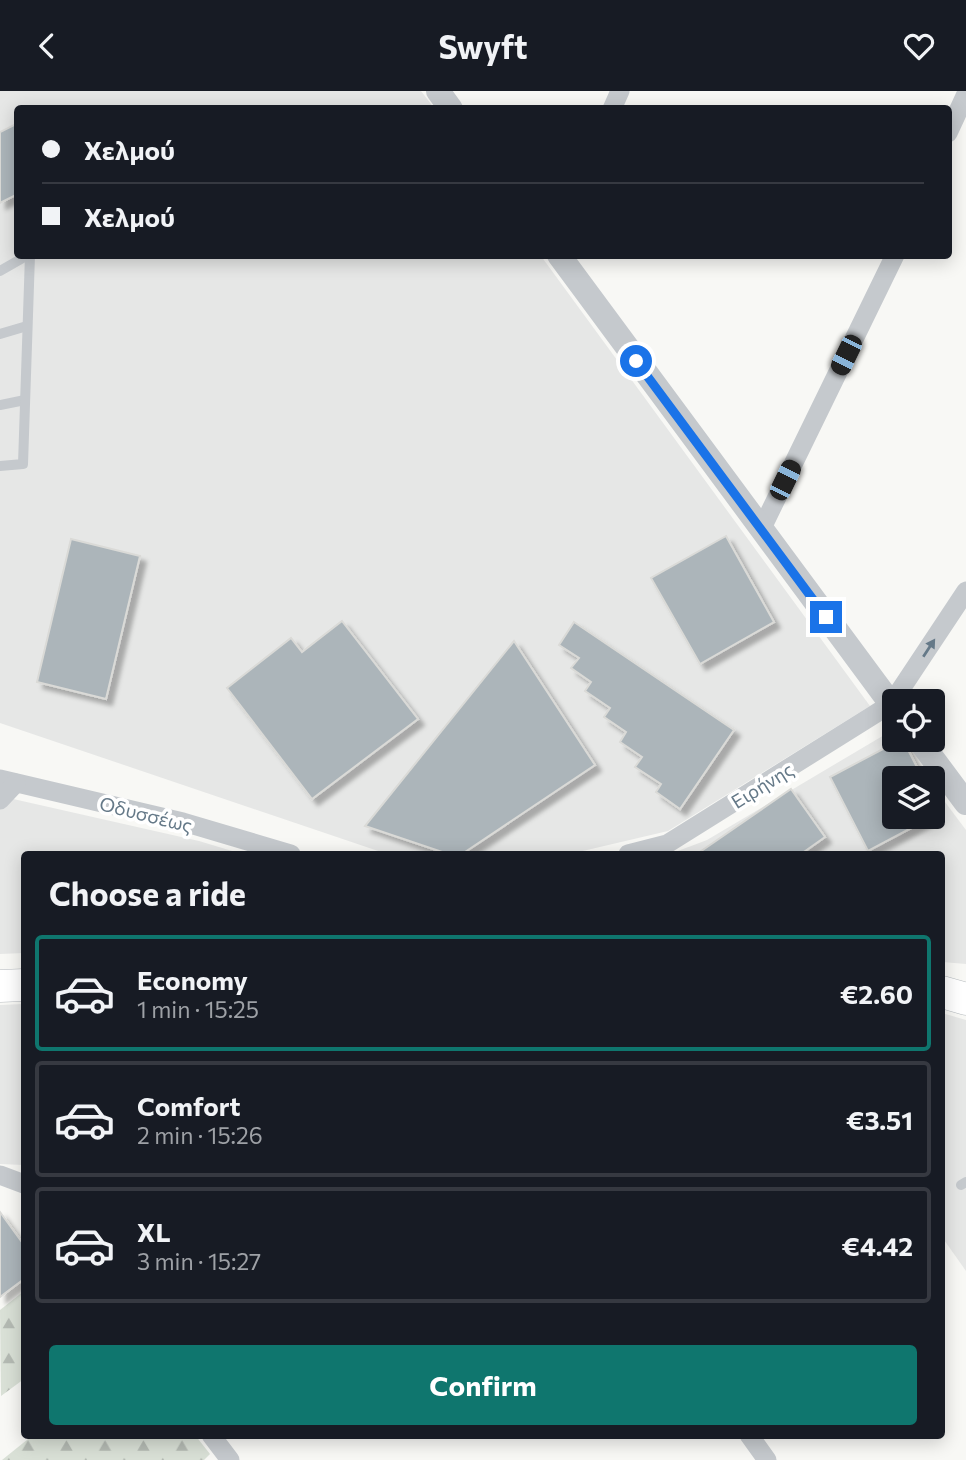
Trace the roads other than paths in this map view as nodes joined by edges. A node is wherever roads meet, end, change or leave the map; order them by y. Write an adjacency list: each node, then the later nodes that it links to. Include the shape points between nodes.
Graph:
1 (966, 94): 2 (street)
2 (952, 124)
3 (22, 259): 7 (lane)
4 (29, 259): 8 (lane)
5 (562, 259): 13 (street)
6 (893, 259): 13 (street)
7 (0, 271)
8 (27, 326): 9 (lane); 10 (lane)
9 (0, 334)
10 (25, 400): 11 (lane); 12 (lane, via 23,464)
11 (0, 405)
12 (0, 466)
13 (761, 530): 16 (street)
14 (966, 591): 15 (street, one-way to 14)
15 (904, 689)
16 (882, 691)
17 (882, 713): 23 (street, Ειρήνης, via 667,844)
18 (928, 752): 21 (street)
19 (8, 781): 20 (street); 22 (street, Οδυσσέως, via 183,822)
20 (0, 800)
21 (966, 803)
22 (281, 851)
23 (640, 851)
24 (21, 985): 25 (main road)
25 (0, 986)
26 (945, 993): 27 (main road)
27 (966, 999)
28 (0, 1175): 29 (street)
29 (21, 1183)
30 (214, 1439): 32 (street)
31 (752, 1439): 33 (street)
32 (230, 1460)
33 (767, 1460)

